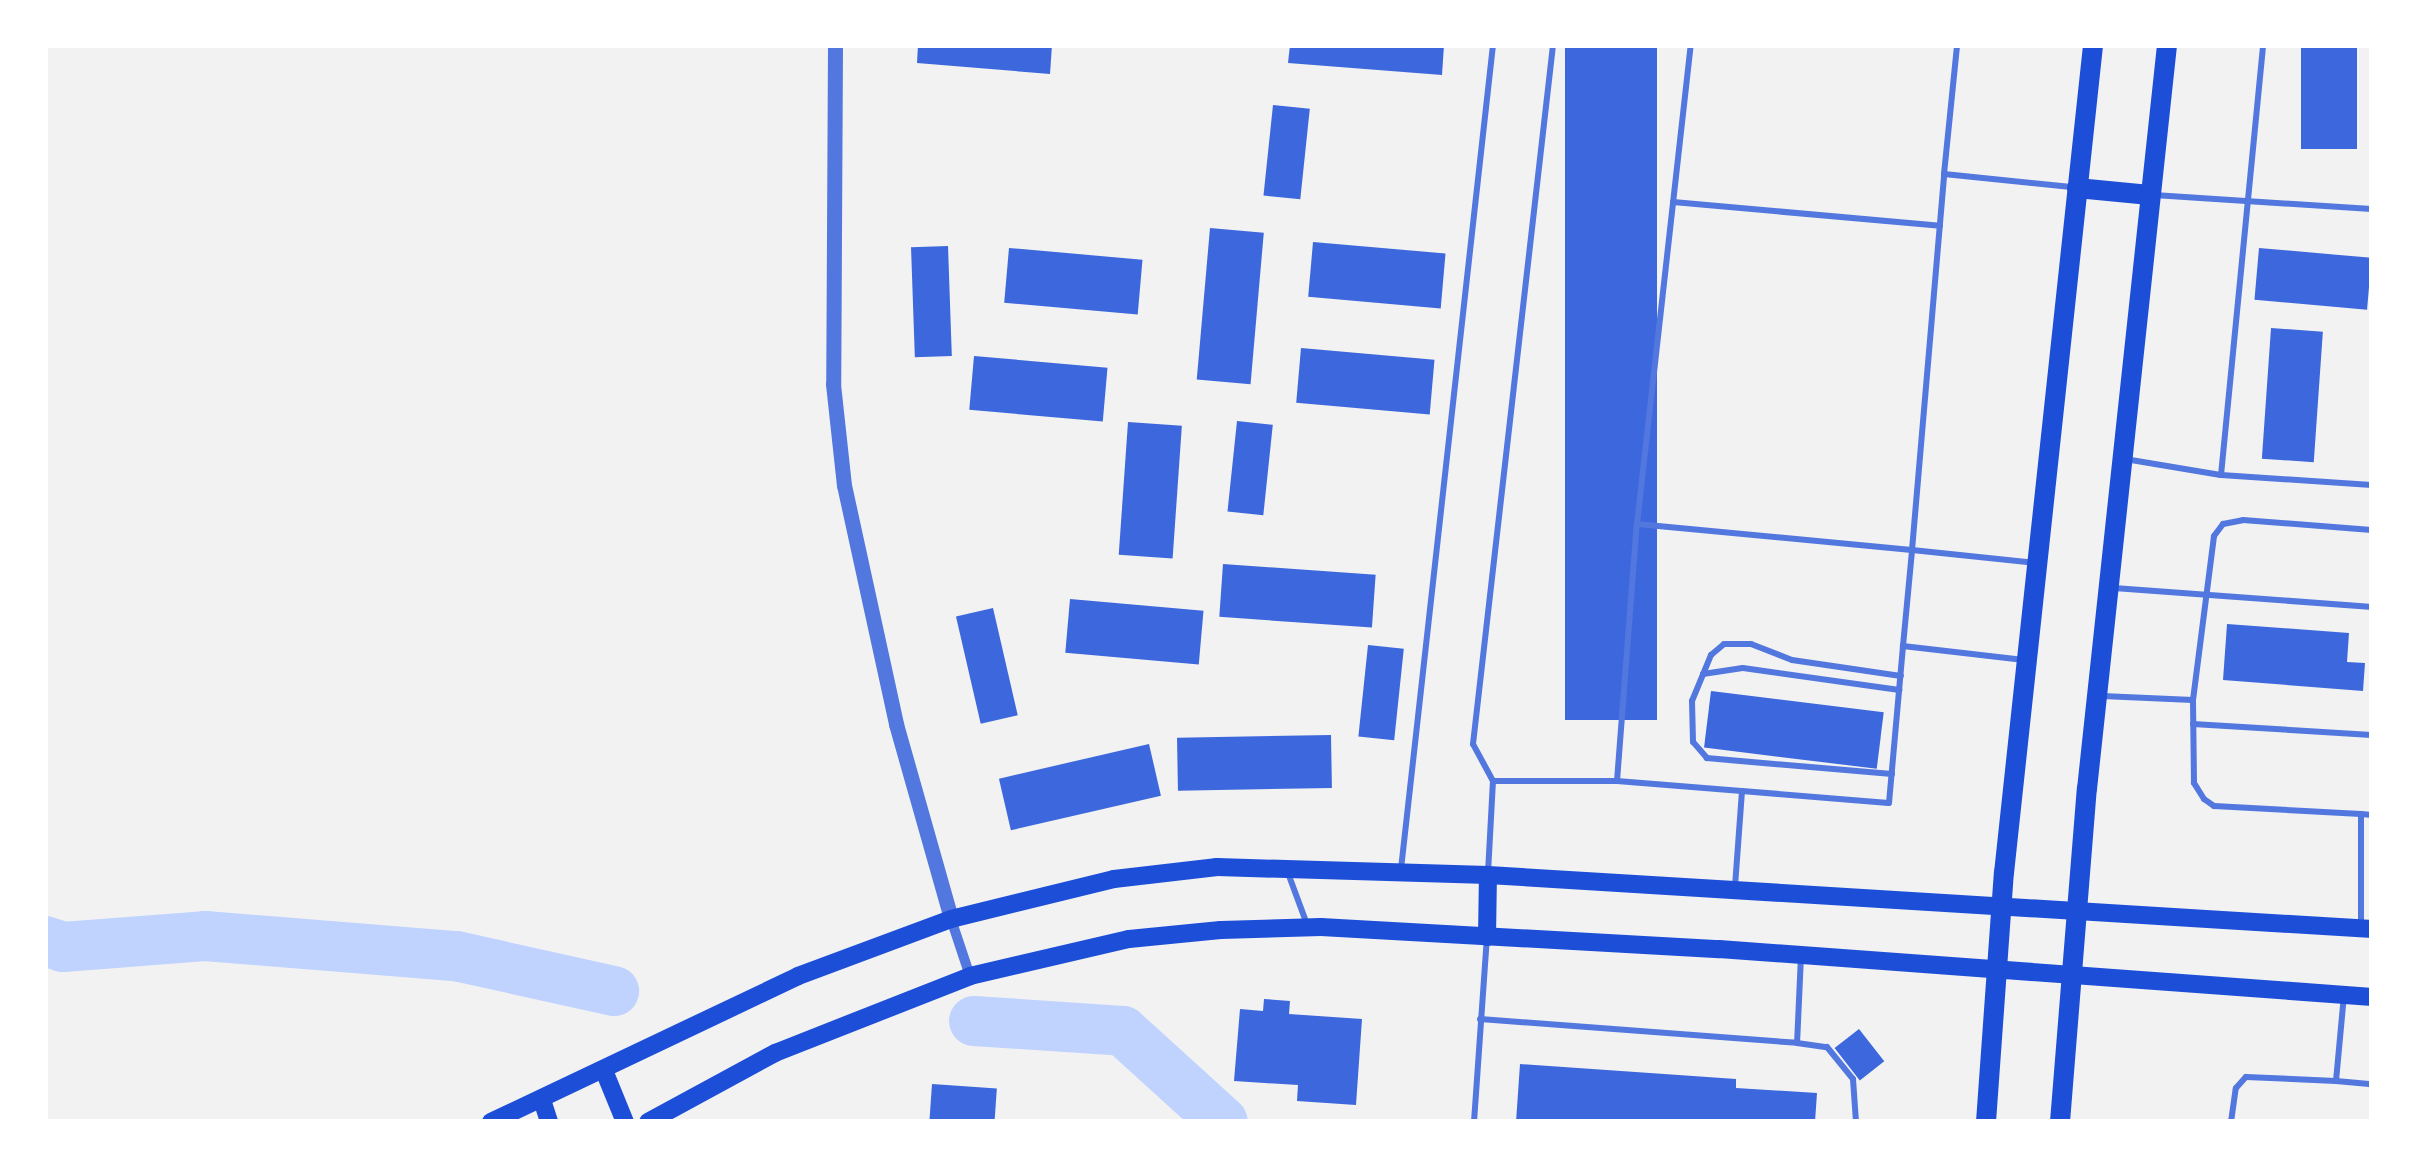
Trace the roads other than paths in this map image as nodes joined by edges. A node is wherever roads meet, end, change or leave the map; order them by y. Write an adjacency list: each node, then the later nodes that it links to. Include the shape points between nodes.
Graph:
1 (836, 45): 47 (street, via 833,384 844,485 896,724)
2 (1493, 45): 42 (lane)
3 (1553, 45): 36 (lane, via 1473,744)
4 (1691, 45): 13 (lane)
5 (1957, 45): 9 (lane)
6 (2093, 45): 10 (main road)
7 (2167, 45): 11 (main road)
8 (2263, 45): 12 (lane)
9 (1944, 174): 10 (lane); 15 (lane)
10 (2077, 188): 11 (main road); 22 (main road)
11 (2150, 195): 12 (lane); 16 (main road)
12 (2248, 201): 14 (lane); 17 (lane)
13 (1674, 202): 15 (lane); 19 (lane)
14 (2372, 209)
15 (1940, 226): 21 (lane)
16 (2121, 458): 17 (lane); 23 (main road)
17 (2221, 475): 18 (lane)
18 (2372, 485)
19 (1638, 524): 21 (lane); 37 (lane)
20 (2372, 530): 24 (lane, via 2223,524 2214,536)
21 (1912, 550): 22 (lane); 26 (lane)
22 (2036, 563): 27 (main road)
23 (2108, 587): 24 (lane); 31 (main road)
24 (2206, 593): 25 (lane); 32 (lane)
25 (2372, 608)
26 (1903, 646): 27 (lane); 28 (lane)
27 (2025, 660): 45 (main road)
28 (1900, 676): 29 (lane, via 1792,660 1737,643 1710,655); 30 (lane)
29 (1700, 677): 30 (lane, via 1717,668 1743,668); 35 (lane, via 1690,726 1707,758)
30 (1899, 690): 35 (lane)
31 (2096, 696): 32 (lane); 46 (main road)
32 (2193, 700): 33 (lane)
33 (2193, 724): 34 (lane); 39 (lane, via 2196,791 2214,806)
34 (2372, 735)
35 (1892, 774): 38 (lane, via 1889,803)
36 (1493, 781): 37 (lane); 43 (lane)
37 (1617, 782): 38 (lane)
38 (1742, 791): 44 (lane)
39 (2361, 814): 40 (lane); 49 (lane)
40 (2372, 815)
41 (1285, 866): 42 (main road); 47 (main road, via 1114,880); 48 (lane)
42 (1401, 870): 43 (main road)
43 (1488, 875): 44 (main road); 50 (main road)
44 (1735, 888): 45 (main road)
45 (2000, 906): 46 (main road); 52 (main road)
46 (2075, 910): 49 (main road); 54 (main road)
47 (951, 918): 53 (street); 59 (main road, via 798,976)
48 (1308, 928): 50 (main road); 53 (main road, via 1129,938)
49 (2366, 929)
50 (1487, 937): 51 (main road); 57 (lane)
51 (1801, 955): 52 (main road); 58 (lane)
52 (1995, 970): 54 (main road); 69 (main road)
53 (970, 976): 66 (main road, via 775,1053)
54 (2070, 976): 55 (main road); 70 (main road)
55 (2344, 994): 56 (main road); 60 (lane)
56 (2372, 997)
57 (1480, 1019): 58 (lane); 67 (lane)
58 (1797, 1043): 68 (lane, via 1828,1047 1852,1079)
59 (604, 1073): 62 (main road); 65 (main road)
60 (2336, 1081): 61 (lane); 71 (lane, via 2246,1077 2236,1088)
61 (2372, 1084)
62 (543, 1103): 63 (main road); 64 (main road)
63 (492, 1122)
64 (549, 1122)
65 (625, 1122)
66 (648, 1122)
67 (1474, 1122)
68 (1856, 1122)
69 (1986, 1122)
70 (2060, 1122)
71 (2231, 1122)

